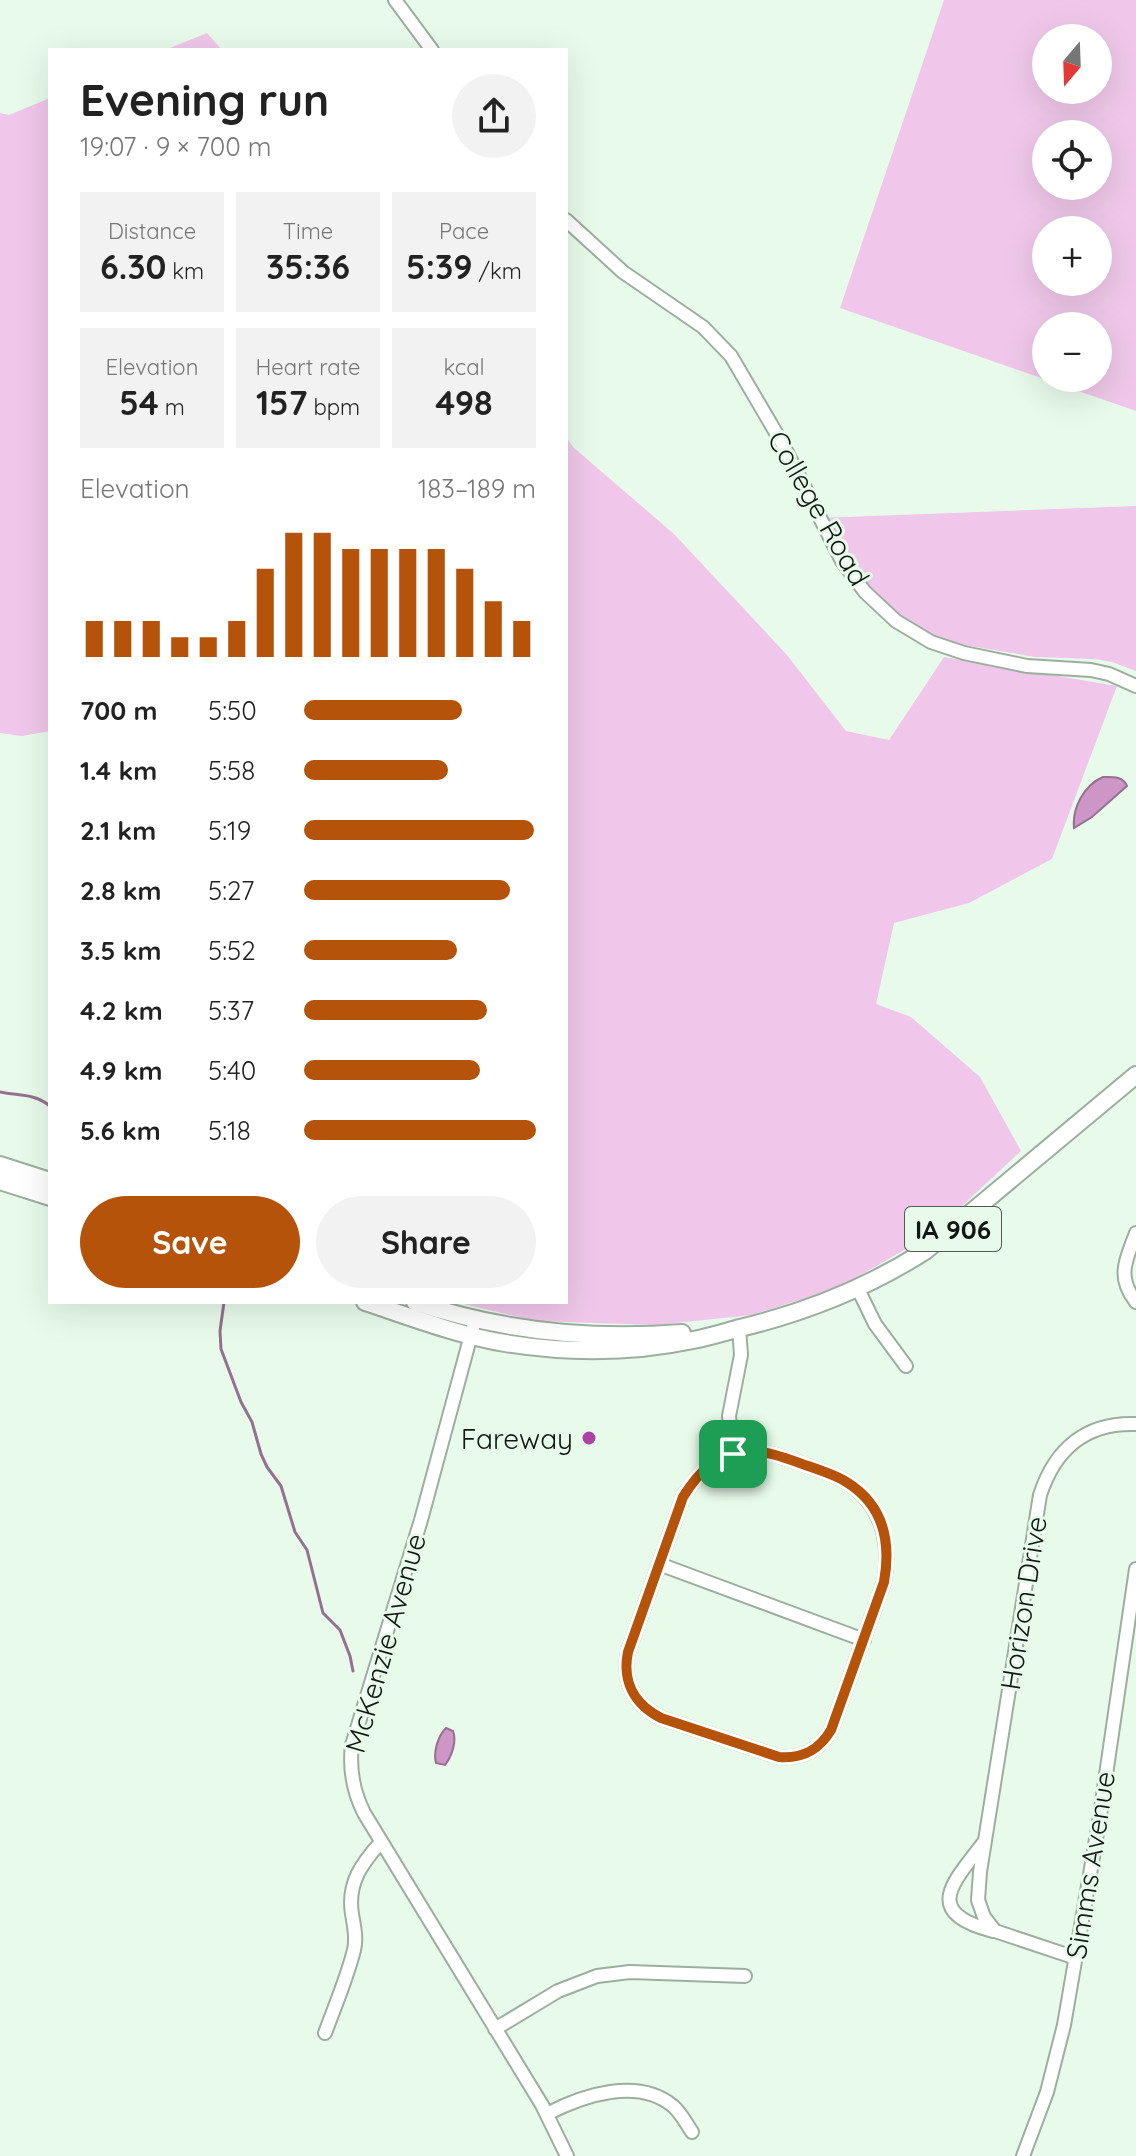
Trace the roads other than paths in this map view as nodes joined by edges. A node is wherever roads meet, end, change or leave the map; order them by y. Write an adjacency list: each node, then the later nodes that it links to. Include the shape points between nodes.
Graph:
1 (395, 0): 2 (street)
2 (431, 48)
3 (568, 222): 4 (street, College Road, via 623,272 703,327 731,356 842,561 896,621 931,642 975,656 1091,670)
4 (1136, 686)
5 (1136, 1075): 11 (main road, IA 906, via 936,1243)
6 (0, 1165): 7 (main road)
7 (48, 1180)
8 (0, 1181): 9 (main road)
9 (48, 1196)
10 (1136, 1233): 12 (street, via 1124,1272)
11 (858, 1289): 16 (main road, IA 906); 17 (street, via 875,1324)
12 (1136, 1302)
13 (374, 1304): 15 (main road, IA 906)
14 (420, 1304): 15 (main road, IA 906)
15 (473, 1327): 16 (main road, IA 906, via 575,1335); 24 (street, McKenzie Avenue, via 352,1745 355,1795)
16 (739, 1328): 19 (street, via 741,1355 729,1416)
17 (906, 1366)
18 (1136, 1424): 23 (street, Horizon Drive, via 1111,1425 1082,1436 1062,1452 1045,1478)
19 (733, 1454): 20 (street, via 695,1478); 22 (street, via 768,1452 838,1477 867,1500 882,1524 887,1565)
20 (659, 1564): 22 (street); 22 (street, via 625,1663 635,1697 661,1718 779,1757 805,1755 831,1730)
21 (1136, 1569): 26 (street, Simms Avenue)
22 (864, 1640)
23 (985, 1840): 25 (street, Horizon Drive, via 978,1900); 25 (street, Horizon Drive, via 951,1887 950,1901 962,1920)
24 (381, 1842): 28 (street, McKenzie Avenue); 29 (street, via 353,1885 355,1945)
25 (995, 1931): 26 (street, Horizon Drive)
26 (1076, 1958): 33 (street, Simms Avenue, via 1058,2051)
27 (745, 1976): 28 (street, via 597,1976 558,1991)
28 (495, 2029): 30 (street, McKenzie Avenue)
29 (325, 2033)
30 (547, 2114): 31 (street, via 598,2094 632,2092 672,2105); 32 (street, McKenzie Avenue)
31 (692, 2132)
32 (567, 2156)
33 (1023, 2156)

